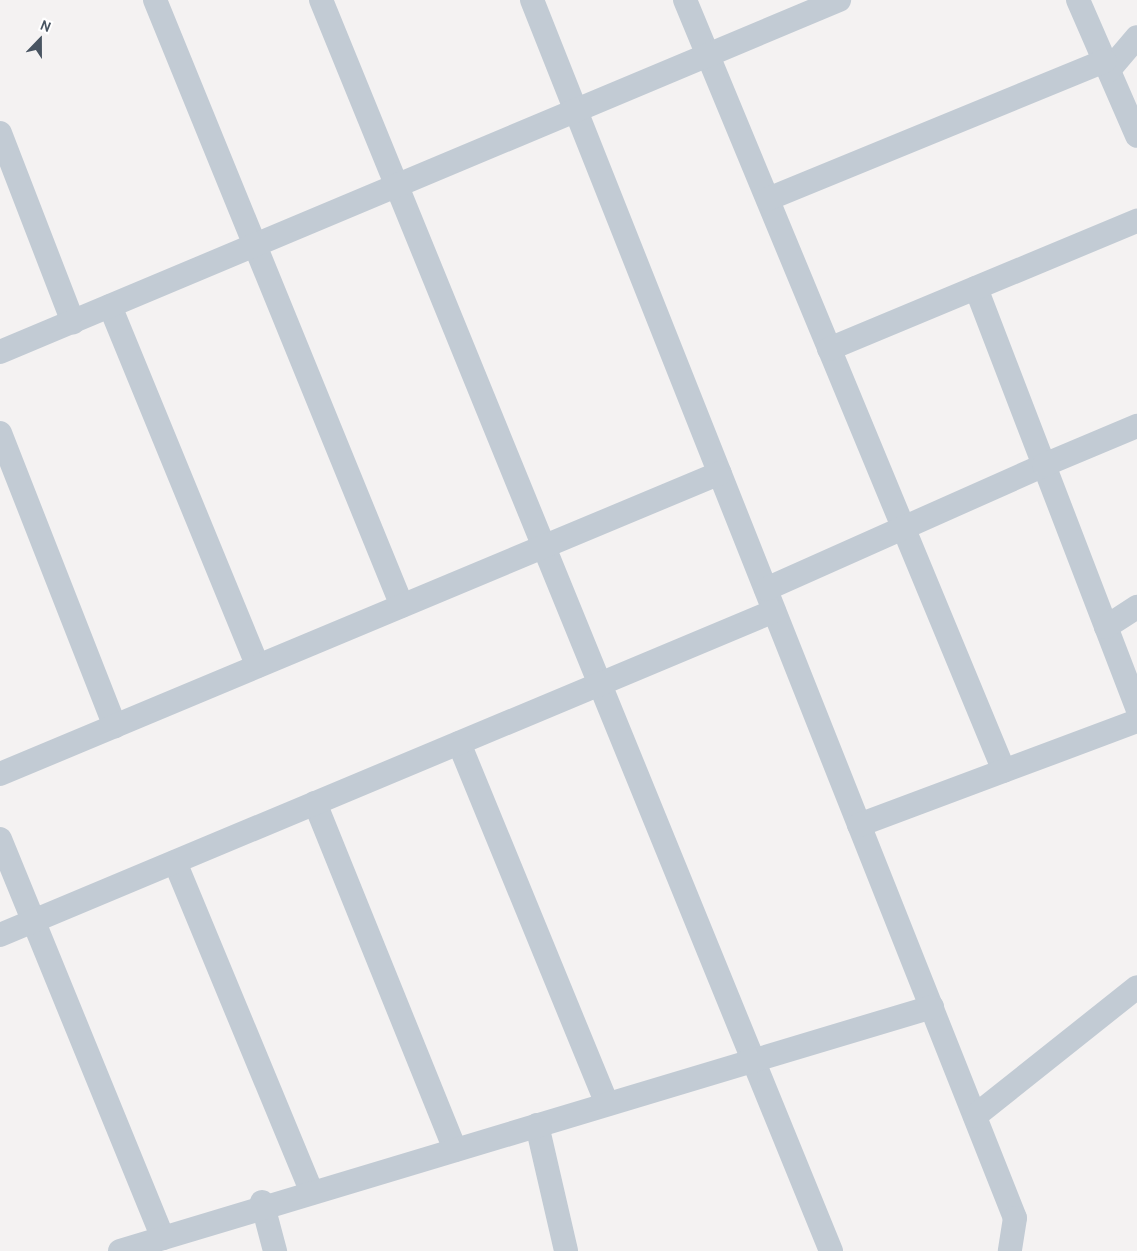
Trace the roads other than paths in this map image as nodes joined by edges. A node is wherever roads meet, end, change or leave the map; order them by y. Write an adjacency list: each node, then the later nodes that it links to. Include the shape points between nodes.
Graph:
1 (155, 0): 16 (street)
2 (321, 0): 13 (street)
3 (532, 0): 10 (street)
4 (685, 0): 8 (street)
5 (839, 0): 8 (street)
6 (1078, 0): 9 (street)
7 (1137, 37): 9 (street)
8 (708, 55): 10 (street); 14 (street)
9 (1107, 66): 12 (street); 14 (street)
10 (576, 110): 13 (street); 25 (street)
11 (0, 133): 19 (street)
12 (1137, 136)
13 (397, 186): 16 (street); 27 (street)
14 (768, 199): 20 (street)
15 (1137, 221): 17 (street)
16 (255, 245): 18 (street); 29 (street)
17 (976, 288): 20 (street); 24 (street)
18 (110, 306): 19 (street); 32 (street)
19 (73, 322): 21 (street)
20 (830, 348): 26 (street)
21 (0, 352)
22 (1137, 426): 24 (street)
23 (0, 433): 36 (street)
24 (1044, 465): 26 (street); 31 (street)
25 (720, 473): 27 (street); 28 (street)
26 (904, 528): 28 (street); 38 (street)
27 (544, 547): 29 (street); 33 (street)
28 (770, 600): 33 (street); 41 (street)
29 (402, 606): 32 (street)
30 (1137, 607): 31 (street)
31 (1106, 627): 34 (street)
32 (258, 666): 36 (street)
33 (600, 684): 37 (street); 48 (street)
34 (1137, 708)
35 (1137, 721): 38 (street)
36 (116, 726): 39 (street)
37 (459, 743): 40 (street); 49 (street)
38 (1004, 771): 41 (street)
39 (0, 774)
40 (316, 803): 43 (street); 52 (street)
41 (859, 825): 47 (street)
42 (0, 839): 44 (street)
43 (175, 862): 44 (street); 53 (street)
44 (34, 921): 45 (street); 55 (street)
45 (0, 935)
46 (1137, 987): 50 (street)
47 (932, 1008): 48 (street); 50 (street)
48 (754, 1060): 49 (street); 60 (street)
49 (607, 1104): 51 (street)
50 (975, 1116): 56 (street, via 1015,1218)
51 (537, 1125): 52 (street); 59 (street)
52 (455, 1150): 53 (street)
53 (312, 1193): 54 (street)
54 (263, 1204): 55 (street); 58 (street)
55 (163, 1238): 57 (street)
56 (1015, 1247)
57 (120, 1251)
58 (275, 1251)
59 (566, 1251)
60 (831, 1251)

